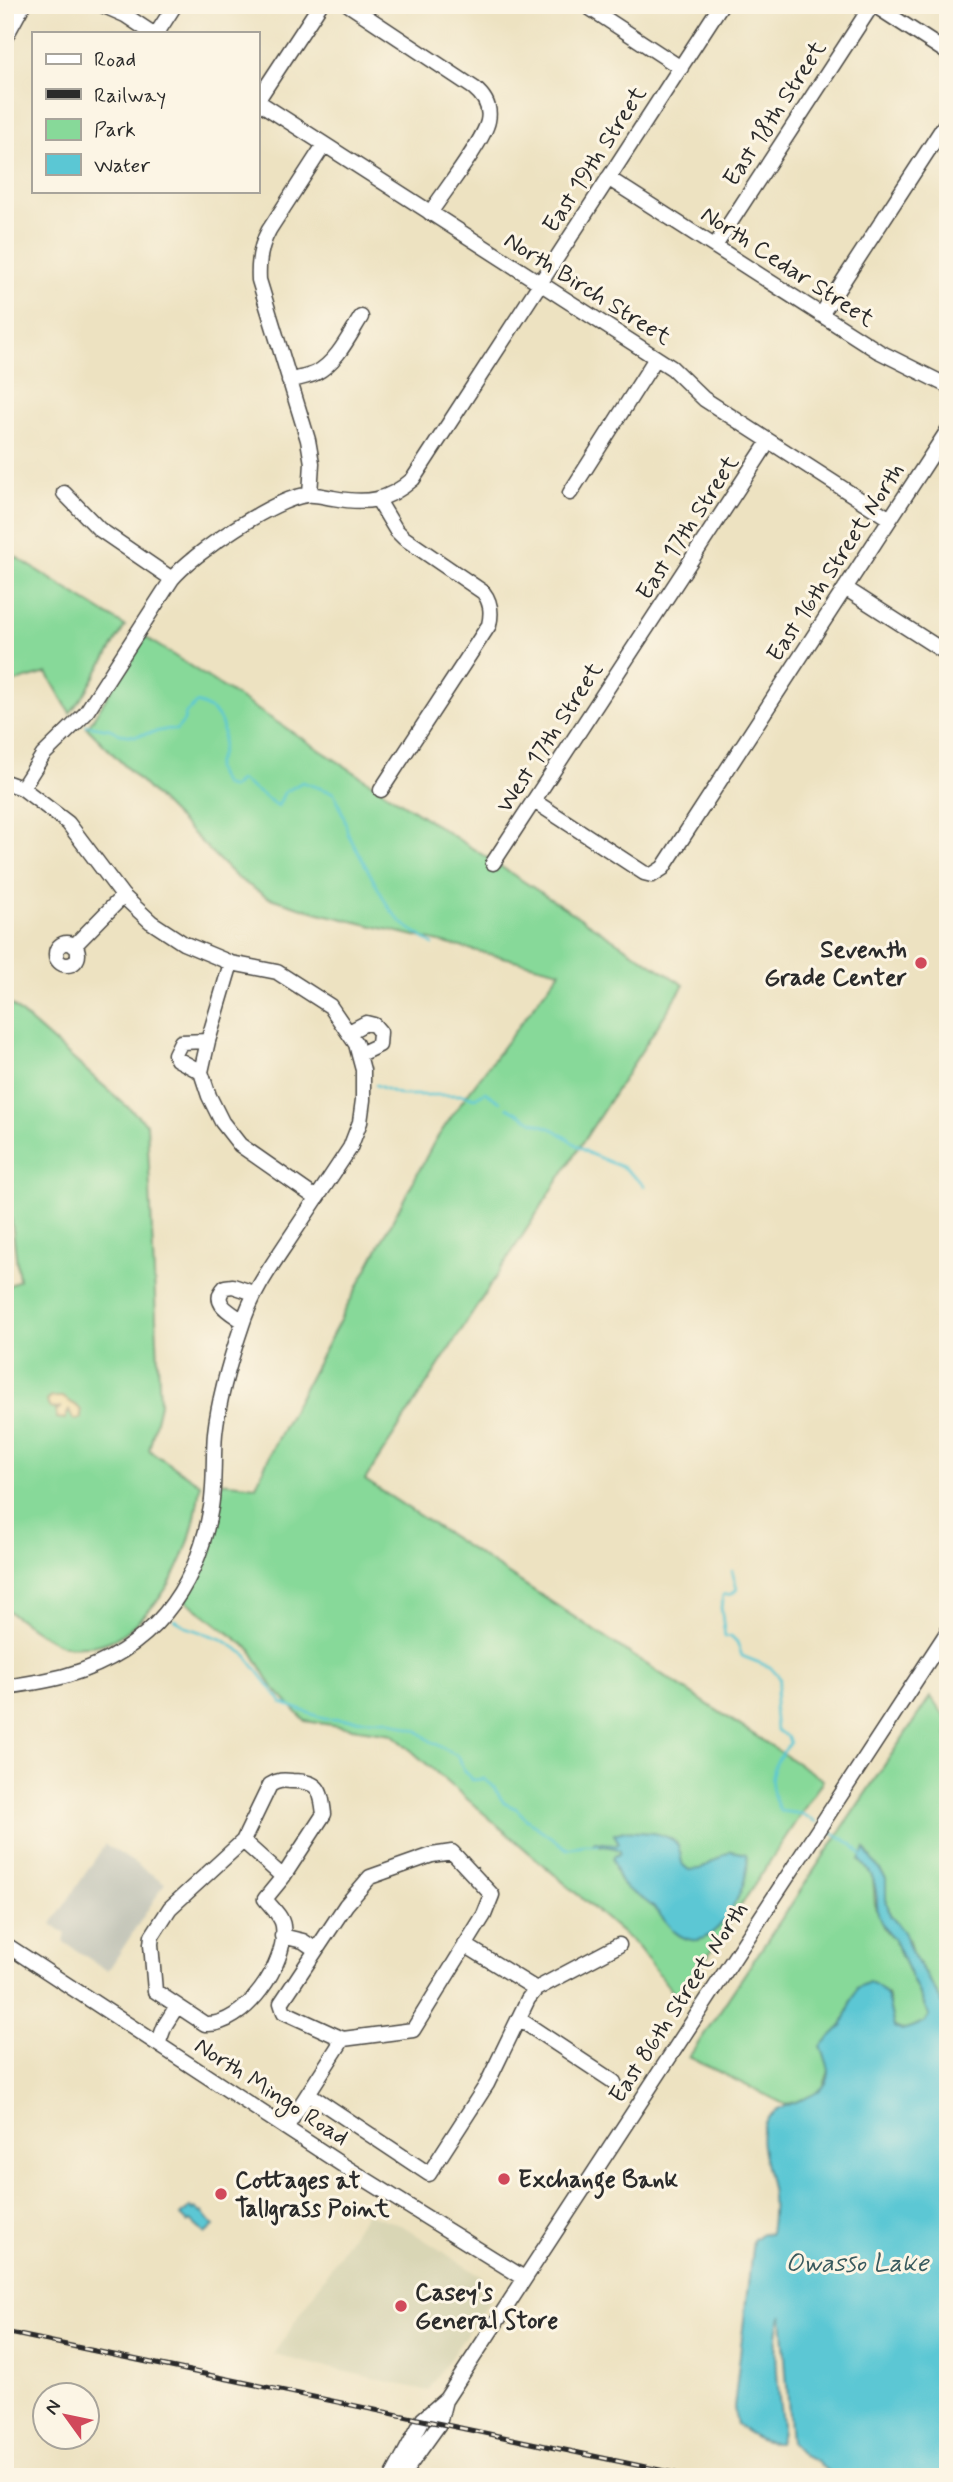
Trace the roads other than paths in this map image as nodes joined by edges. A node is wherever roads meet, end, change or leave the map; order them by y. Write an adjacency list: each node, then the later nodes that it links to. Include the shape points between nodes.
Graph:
1 (23, 5): 11 (street)
2 (102, 5): 9 (street)
3 (175, 5): 10 (street)
4 (320, 5): 14 (street)
5 (349, 5): 19 (street, via 484,97 488,109 484,131)
6 (585, 5): 13 (street)
7 (721, 5): 13 (street, East 19th Street)
8 (873, 5): 12 (street); 20 (street, East 18th Street)
9 (153, 32)
10 (156, 32)
11 (5, 38)
12 (948, 53)
13 (681, 68): 18 (street, East 19th Street)
14 (259, 98)
15 (259, 102): 17 (street, North Birch Street)
16 (948, 120): 22 (street)
17 (324, 145): 19 (street, North Birch Street); 25 (street, via 260,250 259,280)
18 (608, 178): 20 (street, North Cedar Street); 21 (street, East 19th Street)
19 (430, 213): 21 (street, North Birch Street)
20 (715, 246): 22 (street, North Cedar Street)
21 (540, 284): 24 (street, North Birch Street); 32 (street, East 19th Street, via 413,479)
22 (821, 315): 26 (street, North Cedar Street, via 894,360)
23 (360, 317): 25 (street, via 329,363 316,373)
24 (656, 358): 28 (street, North Birch Street, via 704,399); 30 (street)
25 (289, 381): 31 (street, via 311,451)
26 (948, 386)
27 (948, 430): 33 (street, East 16th Street North)
28 (769, 441): 33 (street, North Birch Street); 36 (street, East 17th Street)
29 (64, 493): 34 (street, via 99,529)
30 (570, 493)
31 (310, 494): 32 (street); 34 (street, via 277,504 203,549)
32 (378, 500): 40 (street, via 404,538 483,592 491,608 489,625)
33 (890, 519): 35 (street, East 16th Street North)
34 (172, 579): 39 (street, via 85,713 43,755)
35 (845, 588): 37 (street); 41 (street, East 16th Street North, via 663,868 652,875 644,873)
36 (643, 637): 41 (street, West 17th Street)
37 (948, 654)
38 (5, 782): 39 (street)
39 (22, 789): 43 (street, via 68,823)
40 (381, 790)
41 (534, 802): 42 (street, West 17th Street)
42 (493, 863)
43 (123, 896): 44 (street); 45 (street, via 183,943)
44 (74, 946)
45 (231, 963): 46 (street, via 277,972 330,1006); 47 (street)
46 (349, 1032): 48 (street); 48 (street, via 366,1023 380,1032 379,1045)
47 (208, 1041): 49 (street); 49 (street, via 181,1042 175,1054)
48 (360, 1054): 50 (street, via 360,1122 350,1148)
49 (201, 1072): 50 (street, via 222,1122 240,1145)
50 (316, 1198): 51 (street)
51 (254, 1293): 52 (street); 52 (street, via 233,1286 220,1292 220,1306)
52 (243, 1321): 54 (street, via 224,1380 215,1432 211,1506 200,1555 173,1604 141,1638 90,1668 46,1681)
53 (948, 1631): 70 (street, East 86th Street North)
54 (5, 1686)
55 (243, 1841): 56 (street); 56 (street, via 270,1785 278,1780 314,1784 324,1814); 63 (street, via 170,1908 152,1937 155,1991)
56 (283, 1877): 57 (street, via 265,1899 280,1917)
57 (282, 1936): 61 (street); 63 (street, via 279,1960 246,2008 212,2025)
58 (5, 1944): 66 (street, North Mingo Road)
59 (466, 1945): 61 (street, via 492,1895 453,1852 370,1877); 62 (street); 65 (street, via 413,2030)
60 (619, 1945): 62 (street)
61 (316, 1950): 65 (street, via 281,2003 284,2012)
62 (537, 1989): 64 (street)
63 (180, 2008): 66 (street, via 165,2025)
64 (519, 2019): 67 (street); 68 (street, via 487,2084 429,2174)
65 (343, 2039): 68 (street)
66 (158, 2043): 69 (street, North Mingo Road)
67 (614, 2082)
68 (309, 2094): 69 (street)
69 (286, 2128): 70 (street, North Mingo Road)
70 (524, 2278): 71 (street, East 86th Street North)
71 (446, 2399): 72 (street, East 86th Street North, via 423,2420); 73 (street, East 86th Street North, via 439,2424)
72 (392, 2477)
73 (401, 2477)

